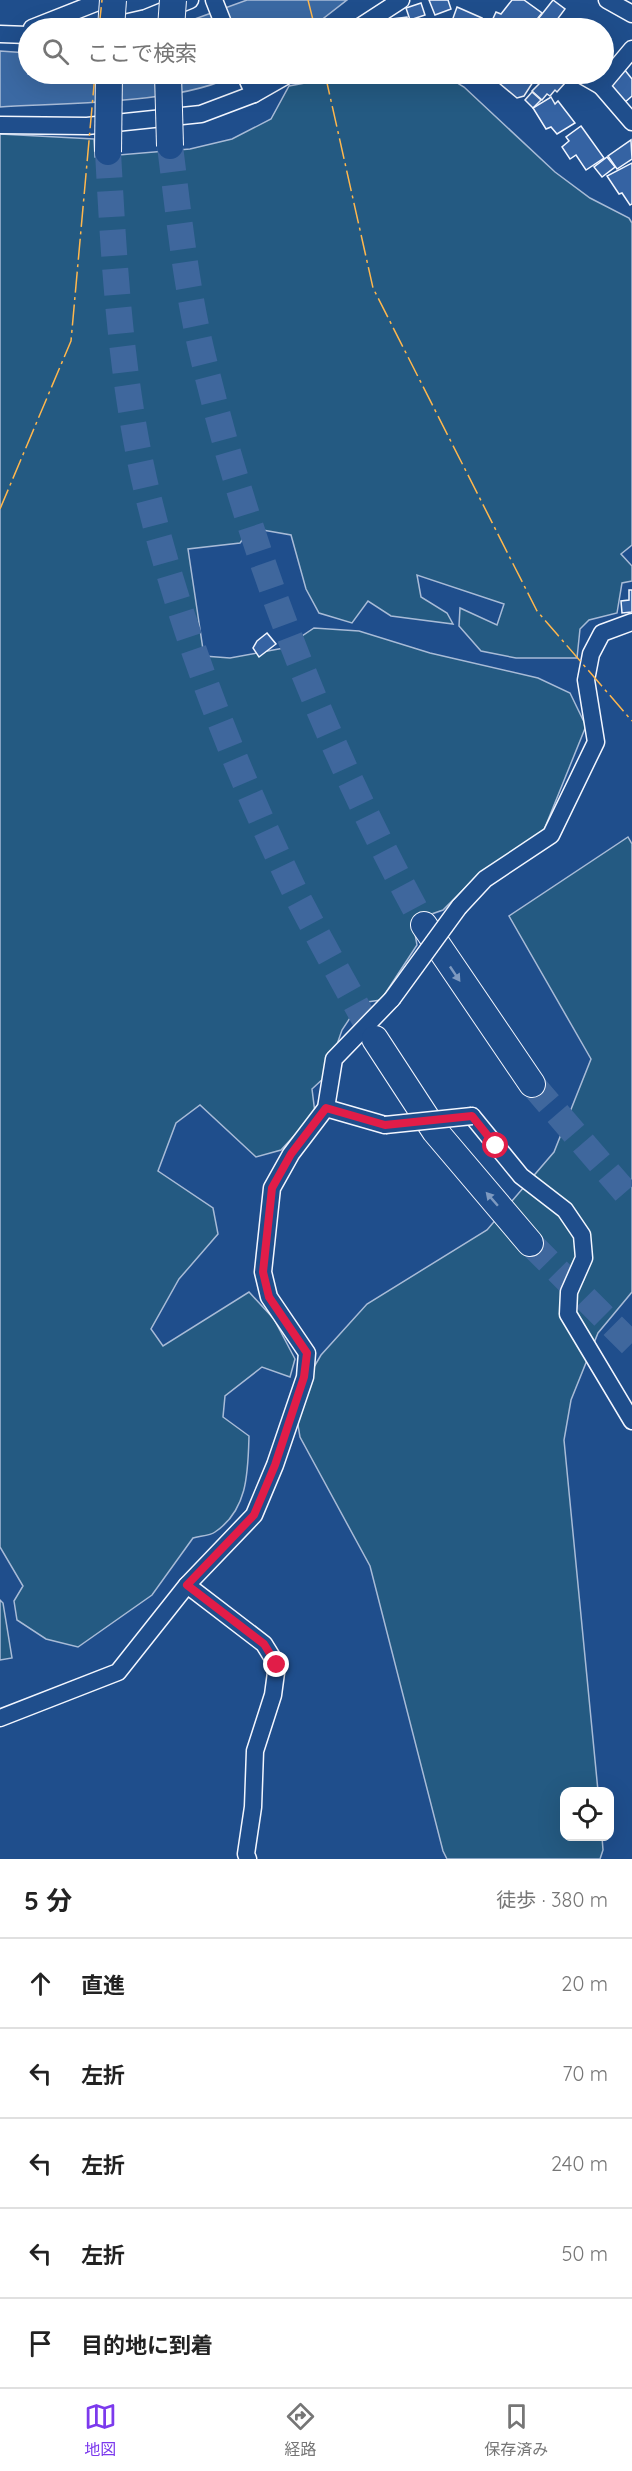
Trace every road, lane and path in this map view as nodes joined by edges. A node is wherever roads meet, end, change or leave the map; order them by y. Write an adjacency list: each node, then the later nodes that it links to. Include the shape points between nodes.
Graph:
1 (168, 0): 13 (highway, bridge)
2 (172, 0): 14 (highway, bridge)
3 (190, 0): 12 (street)
4 (214, 0): 15 (street)
5 (384, 0): 16 (street)
6 (401, 0): 17 (street)
7 (607, 0): 9 (street)
8 (101, 1): 10 (street); 11 (highway, bridge)
9 (632, 14)
10 (60, 18)
11 (107, 18)
12 (146, 18)
13 (169, 18)
14 (170, 18)
15 (221, 18)
16 (361, 18)
17 (373, 18)
18 (18, 33): 19 (street)
19 (0, 34)
20 (632, 49): 21 (street)
21 (614, 70)
22 (110, 84): 32 (highway, bridge)
23 (168, 84): 31 (highway, bridge)
24 (250, 84): 28 (street)
25 (272, 84): 28 (street)
26 (598, 84): 27 (street)
27 (601, 86): 29 (street)
28 (254, 94): 30 (street, via 201,114 87,126)
29 (632, 122)
30 (0, 125)
31 (170, 146)
32 (108, 152)
33 (632, 622): 37 (street, bridge, via 602,633 591,654 586,680 596,742 551,835 485,879 459,907 392,999 334,1059)
34 (424, 925): 36 (highway, one-way to 36)
35 (375, 1039): 38 (highway, one-way to 35, via 435,1131)
36 (532, 1084)
37 (326, 1108): 39 (street, bridge, via 385,1125 472,1116 521,1176 565,1210 582,1235 584,1258 569,1292 568,1314); 40 (street, via 291,1154 272,1188 263,1272 269,1297 307,1353 304,1377 254,1515)
38 (530, 1243)
39 (632, 1421)
40 (187, 1585): 41 (street, via 118,1672); 42 (street, via 264,1644 277,1665 273,1695 255,1751)
41 (0, 1718)
42 (248, 1859)

